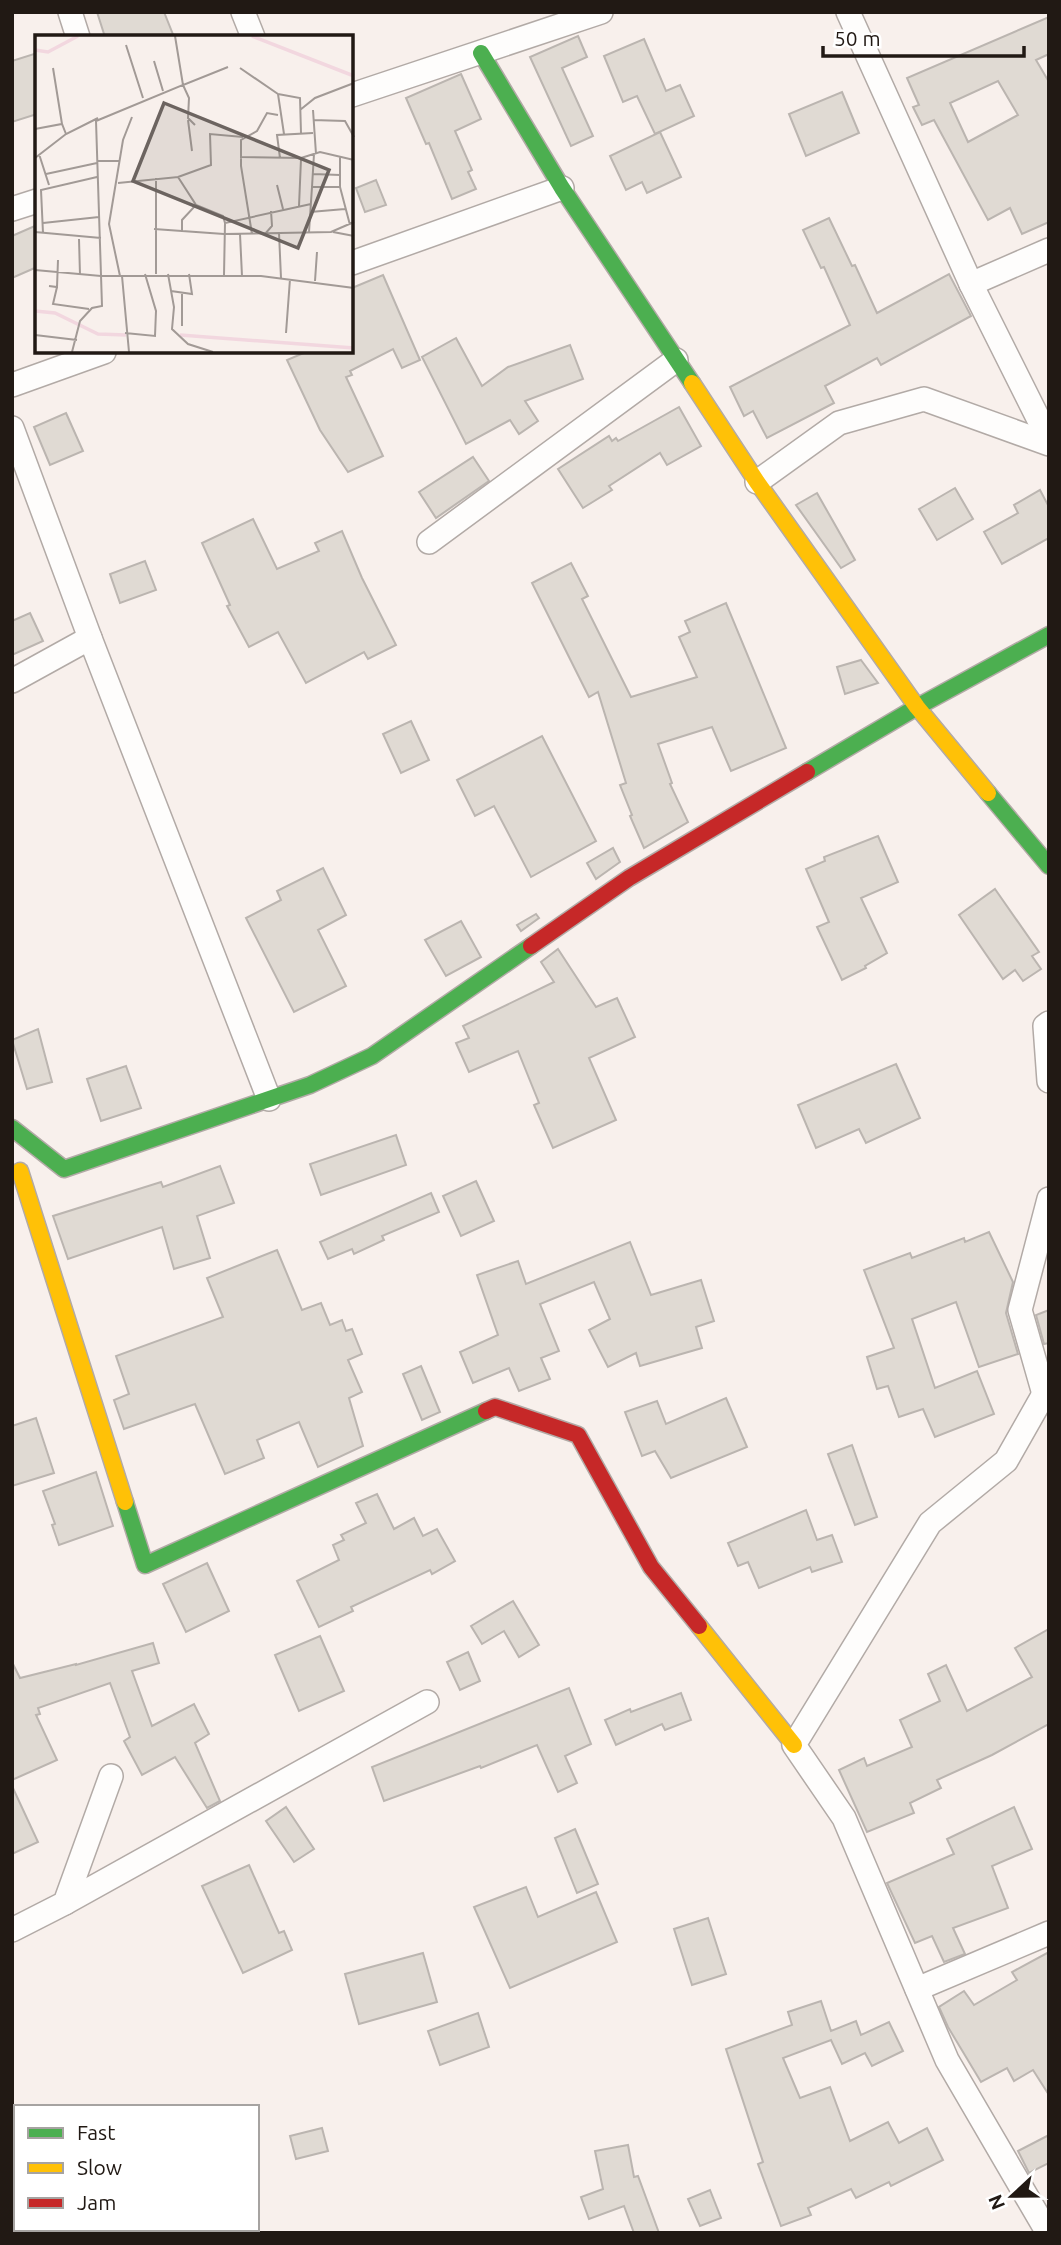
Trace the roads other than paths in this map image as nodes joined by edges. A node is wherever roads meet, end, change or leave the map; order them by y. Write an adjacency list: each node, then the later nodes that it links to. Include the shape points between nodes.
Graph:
1 (70, 12): 6 (street)
2 (243, 12): 7 (street)
3 (601, 12): 5 (street)
4 (848, 12): 15 (street)
5 (573, 17): 8 (street)
6 (77, 35)
7 (252, 35)
8 (481, 53): 9 (street); 10 (street)
9 (354, 94)
10 (562, 188): 14 (street); 17 (street)
11 (35, 202): 12 (street)
12 (12, 209)
13 (1049, 250): 15 (street)
14 (354, 262)
15 (971, 284): 20 (street)
16 (98, 354): 18 (street)
17 (676, 360): 21 (street); 22 (street)
18 (12, 385)
19 (12, 428): 24 (street)
20 (1049, 442): 21 (street, via 924,399 839,423)
21 (757, 482): 26 (street)
22 (429, 542)
23 (1049, 635): 26 (street)
24 (90, 638): 25 (street); 30 (street)
25 (12, 681)
26 (917, 706): 27 (street); 30 (street, via 629,878 372,1056)
27 (1049, 866)
28 (1049, 1023): 29 (street, via 1045,1026)
29 (1049, 1081)
30 (269, 1099): 31 (street, via 64,1169)
31 (12, 1128)
32 (20, 1171): 36 (street, via 145,1565 495,1407 578,1434 651,1567)
33 (1049, 1199): 34 (street, via 1020,1310)
34 (1046, 1394): 36 (street, via 1006,1461 930,1523)
35 (427, 1702): 38 (street)
36 (794, 1745): 41 (street, via 844,1818)
37 (111, 1776): 38 (street)
38 (65, 1903): 39 (street)
39 (12, 1930)
40 (1049, 1933): 41 (street)
41 (917, 1989): 42 (street, via 947,2060)
42 (1048, 2233)

